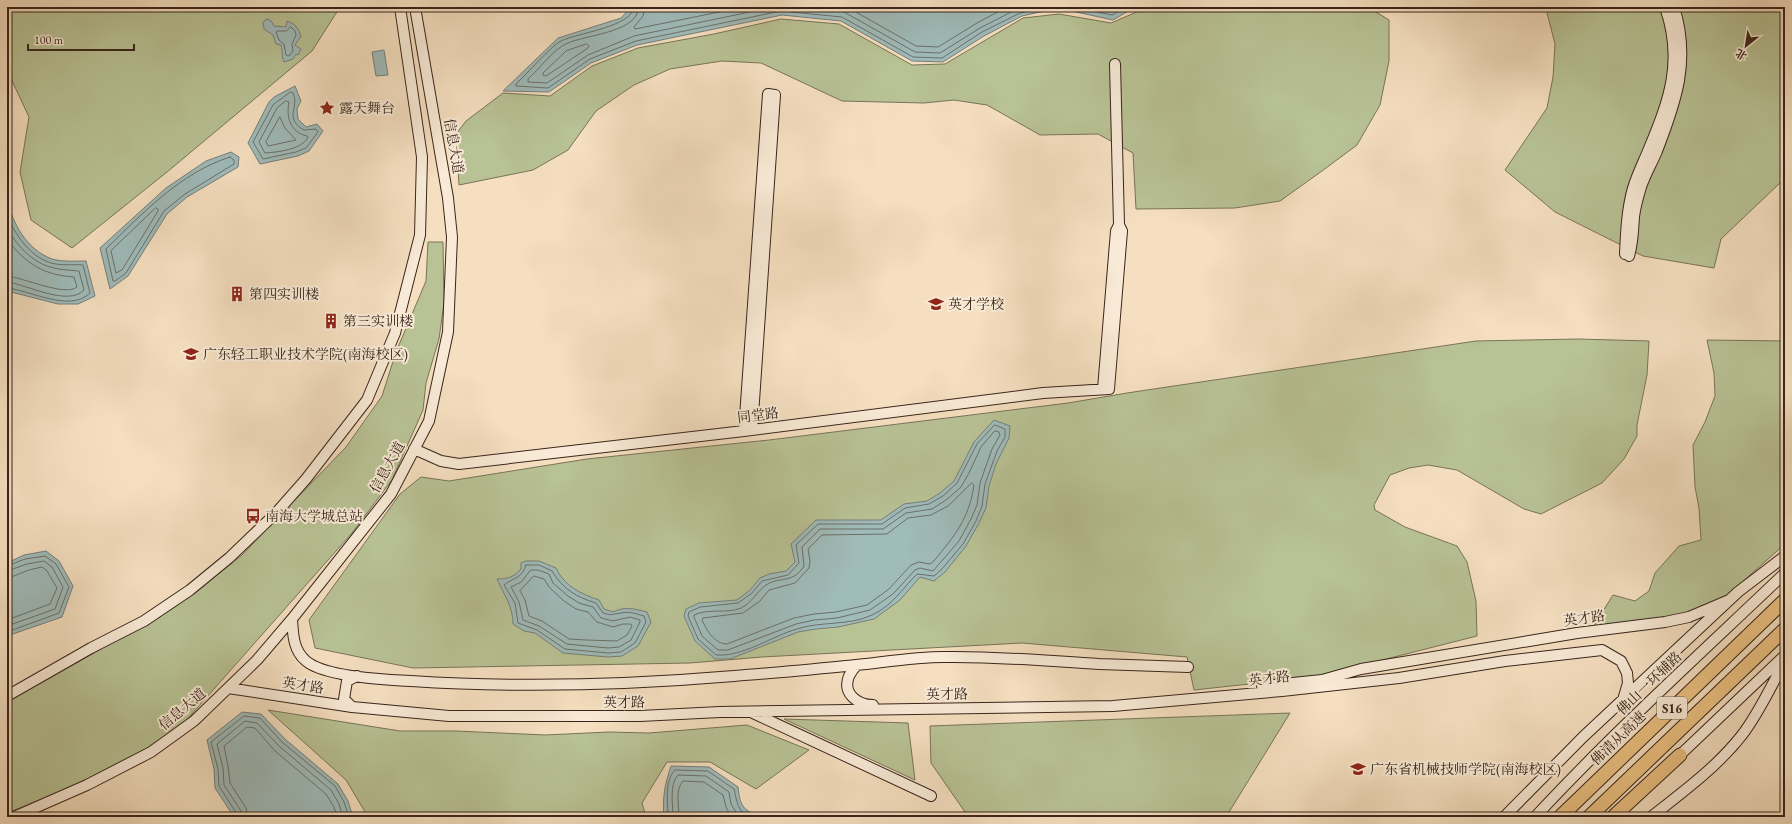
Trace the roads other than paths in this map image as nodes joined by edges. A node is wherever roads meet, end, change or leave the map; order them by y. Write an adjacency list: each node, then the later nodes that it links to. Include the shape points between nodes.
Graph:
1 (400, 7): 21 (main road, via 422,158 420,235 395,333 367,400 306,479 276,513 229,558 190,590 144,621)
2 (415, 7): 8 (main road, 信息大道, via 448,198 452,237 448,332 429,421)
3 (1665, 7): 4 (main road, via 1672,26 1673,83 1628,207 1627,255 1632,244 1634,215 1642,186 1677,97 1682,58 1680,25)
4 (1674, 7)
5 (1115, 64): 7 (main road, 同堂路, via 1119,225 1116,231 1106,389 1043,393)
6 (772, 94): 7 (main road)
7 (748, 430): 8 (main road, 同堂路, via 459,464 441,461)
8 (414, 449): 13 (main road, 信息大道, via 390,494)
9 (1785, 556): 11 (main road)
10 (1785, 573): 29 (main road, 佛山一环辅路, via 1629,721)
11 (1729, 600): 17 (main road, 英才路, via 1689,618 1501,645 1361,669 1322,680 1104,702 866,705 851,697 847,688 849,676); 22 (main road)
12 (1785, 600): 30 (highway, 佛清从高速 / S16)
13 (292, 618): 19 (main road, via 293,639 297,650 307,662 328,671); 20 (main road, 信息大道, via 258,660)
14 (1785, 629): 31 (highway, S16)
15 (1785, 656): 25 (main road)
16 (1785, 662): 33 (main road, via 1760,708 1741,736 1712,767)
17 (857, 665): 18 (main road, via 901,659 946,657); 19 (main road, via 733,676 590,684 495,686 381,680)
18 (1188, 667)
19 (357, 676): 23 (main road, via 347,682 345,692 344,699)
20 (228, 688): 23 (main road, 英才路); 27 (main road, 信息大道, via 194,721 151,752 87,785)
21 (7, 696)
22 (1623, 700): 24 (main road, 英才路, via 1628,683 1627,672 1621,661 1602,650 1505,661 1399,678 1113,706); 28 (main road)
23 (352, 707): 24 (main road, 英才路, via 449,716 640,716)
24 (750, 712): 26 (main road)
25 (1680, 755): 32 (highway)
26 (930, 796)
27 (14, 817)
28 (1504, 817)
29 (1535, 817)
30 (1560, 817)
31 (1589, 817)
32 (1613, 817)
33 (1651, 817)

